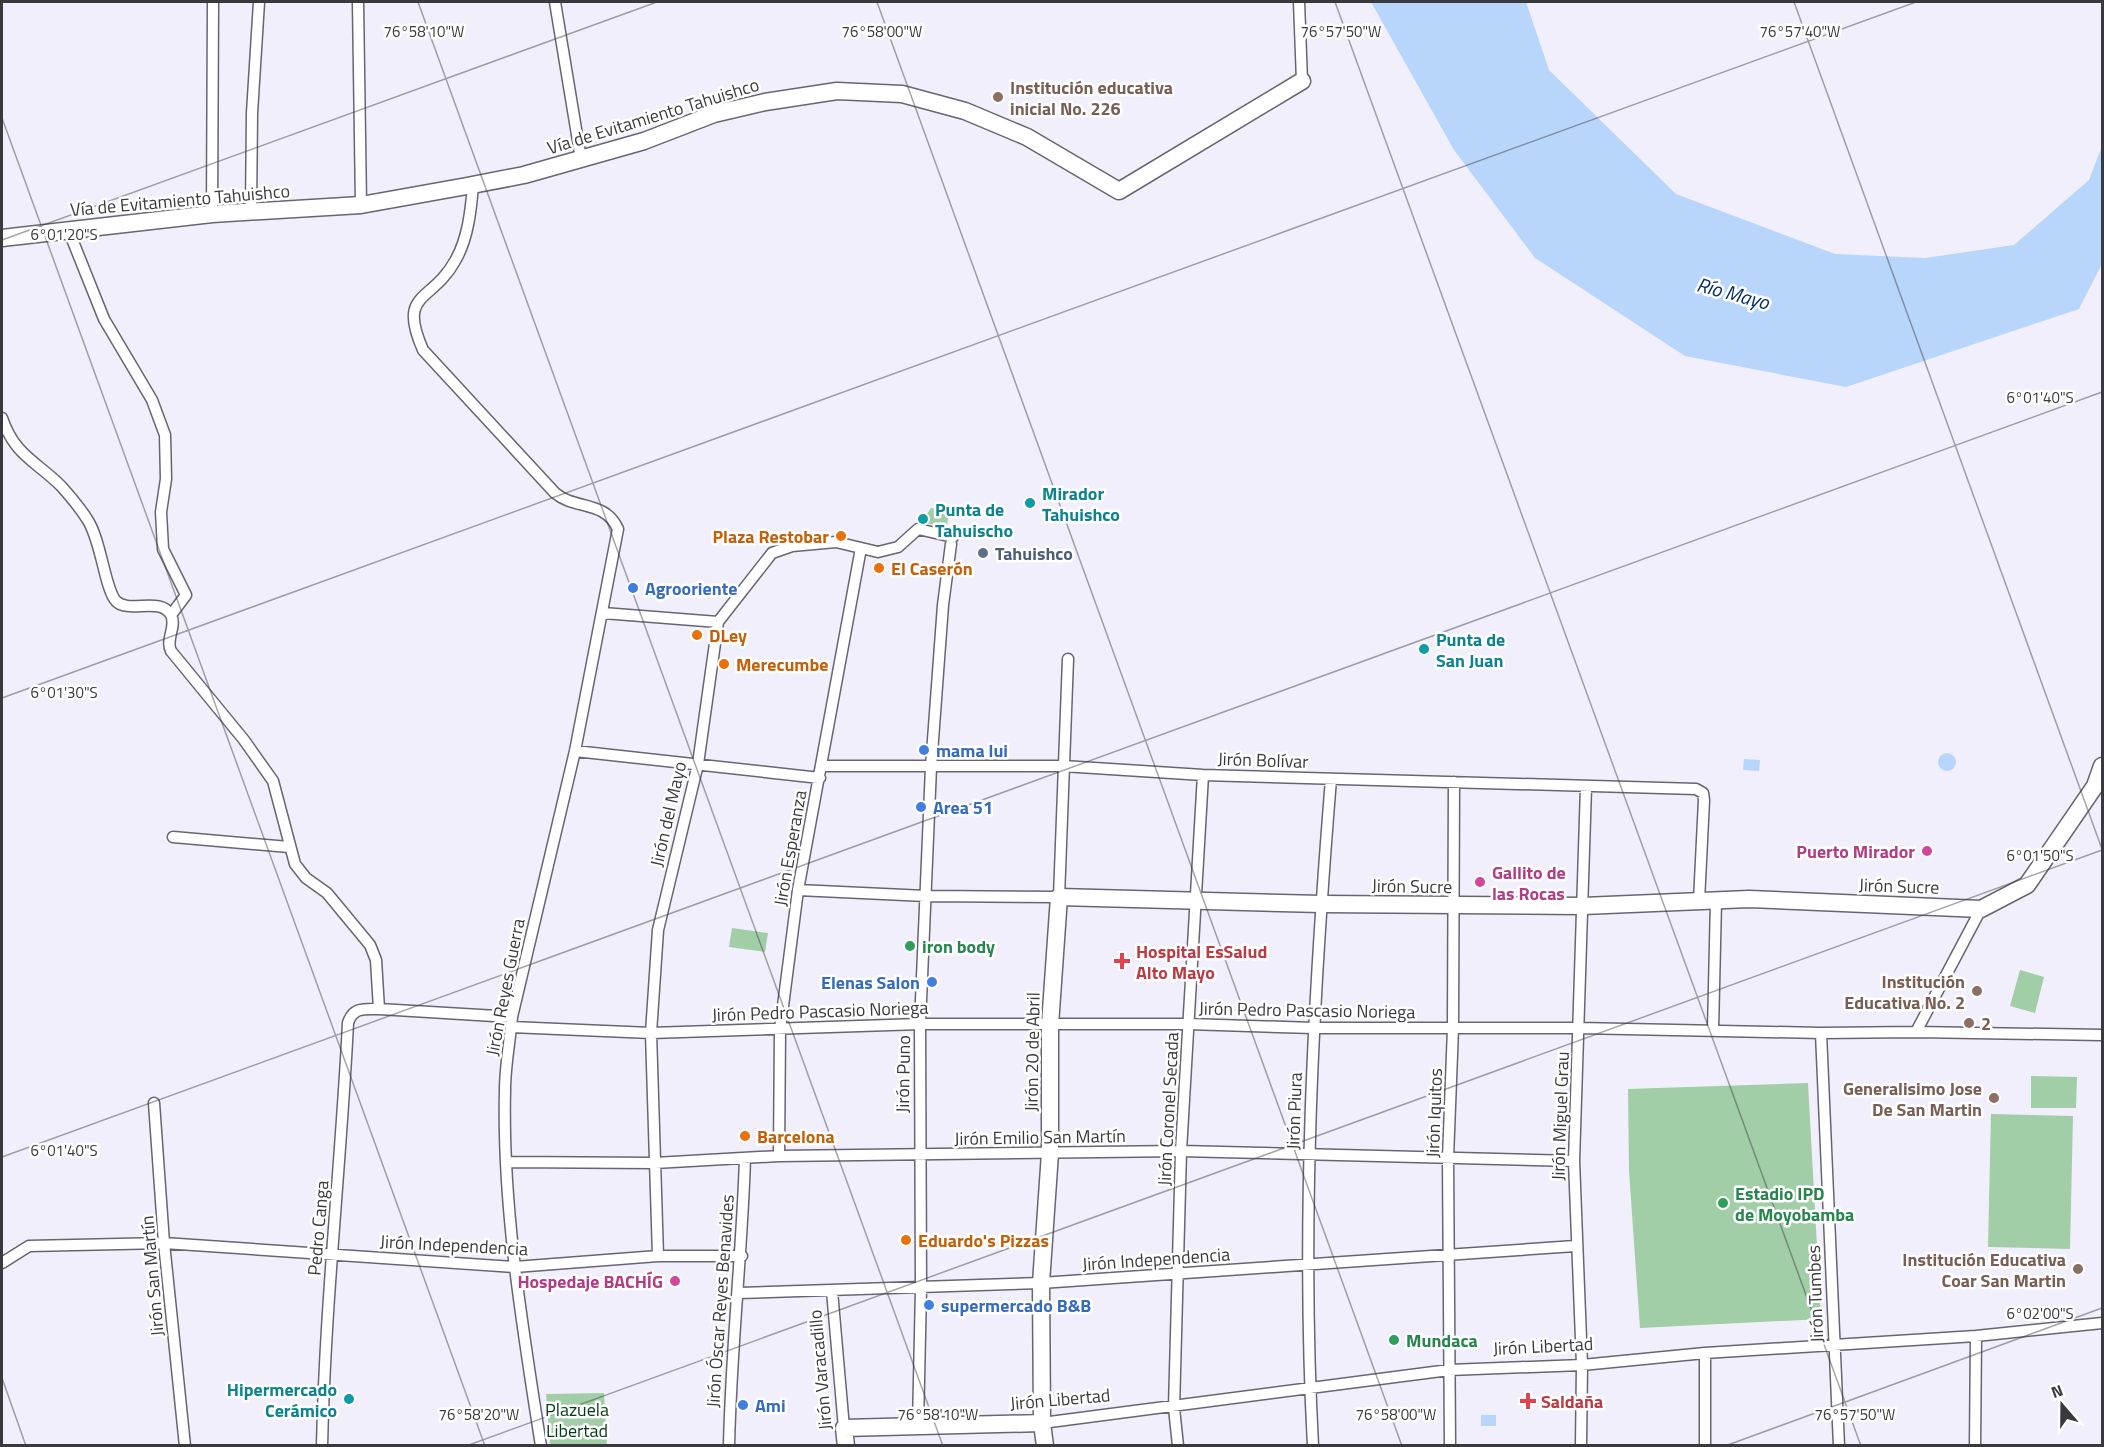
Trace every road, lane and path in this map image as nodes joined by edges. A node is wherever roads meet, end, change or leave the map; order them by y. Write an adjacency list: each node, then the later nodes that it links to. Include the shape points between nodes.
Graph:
1 (213, 2): 11 (street)
2 (259, 2): 10 (street)
3 (358, 2): 9 (street)
4 (555, 2): 7 (street)
5 (1299, 2): 6 (street)
6 (1302, 81): 7 (street, Vía de Evitamiento Tahuishco, via 1119,191 1027,137 965,111 902,94 837,91 765,102 714,114 644,141)
7 (581, 159): 8 (street, Vía de Evitamiento Tahuishco)
8 (473, 185): 9 (street, Vía de Evitamiento Tahuishco); 16 (street, Jirón Reyes Guerra, via 459,254 421,298 413,312 412,326 423,350 555,493 565,500 599,508 615,521 618,529)
9 (361, 205): 10 (street, Vía de Evitamiento Tahuishco)
10 (250, 211): 11 (street, Vía de Evitamiento Tahuishco)
11 (212, 214): 12 (street, Vía de Evitamiento Tahuishco)
12 (68, 229): 13 (street, Vía de Evitamiento Tahuishco); 17 (street, via 104,319 152,400 165,435 163,549 186,595)
13 (2, 238)
14 (2, 418): 17 (street, via 23,456 61,486 89,521 116,602 163,608)
15 (861, 548): 18 (street, via 836,542 792,546 772,553); 22 (street, Jirón Esperanza); 25 (street, Jirón Puno, via 878,552 898,547 918,529 952,540)
16 (603, 613): 18 (street); 20 (street, Jirón Reyes Guerra)
17 (171, 615): 32 (street, via 169,647 273,781)
18 (718, 622): 21 (street, Jirón del Mayo)
19 (1068, 659): 23 (street, Jirón 20 de Abril)
20 (575, 751): 21 (street); 45 (street, Jirón Reyes Guerra)
21 (698, 764): 27 (street); 55 (street, Jirón del Mayo, via 658,930)
22 (822, 766): 25 (street, Jirón Bolívar); 27 (street, Jirón Esperanza)
23 (1063, 766): 25 (street, Jirón Bolívar); 26 (street, Jirón Bolívar); 35 (street, Jirón 20 de Abril)
24 (2103, 766): 42 (street, via 2095,786 2026,885)
25 (931, 767): 34 (street, Jirón Puno)
26 (1203, 775): 28 (street, Jirón Bolívar); 38 (street, Jirón Coronel Secada)
27 (820, 778): 33 (street, Jirón Esperanza)
28 (1331, 779): 29 (street, Jirón Bolívar); 39 (street, Jirón Piura)
29 (1454, 782): 30 (street, Jirón Bolívar); 40 (street, Jirón Iquitos)
30 (1586, 788): 36 (street, Jirón Bolívar, via 1696,789 1703,793); 41 (street, Jirón Miguel Grau)
31 (173, 837): 32 (street)
32 (289, 847): 43 (street, via 306,878 327,893 370,945 376,960)
33 (798, 890): 34 (street); 52 (street, Jirón Esperanza)
34 (926, 896): 35 (street); 46 (street, Jirón Puno)
35 (1059, 897): 38 (street, Jirón Sucre); 48 (street, Jirón 20 de Abril)
36 (1699, 901): 37 (street, Jirón Sucre); 41 (street, Jirón Sucre)
37 (1716, 901): 42 (street, Jirón Sucre); 53 (street)
38 (1196, 902): 39 (street, Jirón Sucre); 47 (street, Jirón Coronel Secada)
39 (1321, 904): 40 (street, Jirón Sucre); 49 (street, Jirón Piura)
40 (1455, 906): 41 (street, Jirón Sucre); 50 (street, Jirón Iquitos)
41 (1583, 906): 51 (street, Jirón Miguel Grau)
42 (1981, 909): 54 (street)
43 (379, 1009): 44 (street, Jirón Pedro Pascasio Noriega, via 359,1009); 45 (street, Jirón Pedro Pascasio Noriega)
44 (351, 1014): 73 (street, Pedro Canga)
45 (512, 1022): 55 (street, Jirón Pedro Pascasio Noriega); 67 (street, Jirón Reyes Guerra, via 504,1091)
46 (920, 1024): 48 (street, Jirón Pedro Pascasio Noriega); 52 (street, Jirón Pedro Pascasio Noriega); 61 (street, Jirón Puno)
47 (1188, 1024): 48 (street, Jirón Pedro Pascasio Noriega); 49 (street, Jirón Pedro Pascasio Noriega); 59 (street, Jirón Coronel Secada)
48 (1050, 1025): 60 (street, Jirón 20 de Abril)
49 (1314, 1028): 50 (street, Jirón Pedro Pascasio Noriega); 62 (street, Jirón Piura)
50 (1453, 1028): 51 (street, Jirón Pedro Pascasio Noriega); 65 (street, Jirón Iquitos)
51 (1579, 1028): 53 (street, Jirón Pedro Pascasio Noriega); 66 (street, Jirón Miguel Grau)
52 (780, 1029): 55 (street, Jirón Pedro Pascasio Noriega); 63 (street, Jirón Esperanza)
53 (1713, 1030): 56 (street, Jirón Pedro Pascasio Noriega)
54 (1916, 1032): 56 (street, Jirón Pedro Pascasio Noriega); 57 (street, Jirón Pedro Pascasio Noriega)
55 (651, 1033): 68 (street, Jirón del Mayo)
56 (1821, 1034): 87 (street, Jirón Tumbes)
57 (2103, 1035)
58 (154, 1103): 70 (street, Jirón San Martín)
59 (1181, 1151): 60 (street, Jirón Emilio San Martín); 62 (street, Jirón Emilio San Martín); 80 (street, Jirón Coronel Secada)
60 (1050, 1153): 61 (street, Jirón Emilio San Martín); 81 (street, Jirón 20 de Abril)
61 (919, 1155): 63 (street, Jirón Emilio San Martín); 82 (street, Jirón Puno)
62 (1310, 1155): 65 (street, Jirón Emilio San Martín); 78 (street, Jirón Piura)
63 (778, 1156): 64 (street, Jirón Emilio San Martín)
64 (745, 1158): 68 (street, Jirón Emilio San Martín); 74 (street, Jirón Óscar Reyes Benavides)
65 (1448, 1158): 66 (street, Jirón Emilio San Martín); 72 (street, Jirón Iquitos)
66 (1574, 1161): 71 (street, Jirón Miguel Grau)
67 (507, 1162): 68 (street, Jirón Emilio San Martín); 79 (street, Jirón Reyes Guerra)
68 (655, 1163): 69 (street, Jirón del Mayo)
69 (657, 1238): 75 (street); 76 (street, Jirón del Mayo)
70 (164, 1243): 73 (street, Jirón Independencia); 77 (street, Jirón Independencia, via 29,1246); 96 (street, Jirón San Martín)
71 (1575, 1246): 72 (street, Jirón Independencia); 89 (street, Jirón Miguel Grau)
72 (1450, 1254): 78 (street, Jirón Independencia); 90 (street, Jirón Iquitos)
73 (332, 1256): 79 (street, Jirón Independencia); 97 (street, Pedro Canga, via 324,1349)
74 (742, 1256): 76 (street, Jirón Independencia); 84 (street, Jirón Óscar Reyes Benavides)
75 (642, 1257): 76 (street, Jirón Independencia); 79 (street, Jirón Independencia)
76 (658, 1257)
77 (2, 1263)
78 (1307, 1265): 80 (street, Jirón Independencia); 91 (street, Jirón Piura)
79 (515, 1268): 98 (street, Jirón Reyes Guerra)
80 (1179, 1275): 81 (street, Jirón Independencia); 92 (street, Jirón Coronel Secada)
81 (1041, 1283): 82 (street, Jirón Independencia); 93 (street, Jirón 20 de Abril)
82 (921, 1289): 83 (street, Jirón Independencia); 94 (street, Jirón Puno)
83 (832, 1291): 84 (street, Jirón Independencia); 95 (street, Jirón Varacadillo)
84 (738, 1293): 99 (street, Jirón Óscar Reyes Benavides)
85 (2103, 1323): 86 (street, Jirón Libertad)
86 (1976, 1336): 87 (street, Jirón Libertad); 108 (street)
87 (1833, 1344): 88 (street, Jirón Libertad); 107 (street, Jirón Tumbes)
88 (1705, 1353): 89 (street, Jirón Libertad); 106 (street)
89 (1582, 1365): 90 (street, Jirón Libertad); 105 (street, Jirón Miguel Grau)
90 (1449, 1370): 91 (street, Jirón Libertad); 104 (street, Jirón Iquitos)
91 (1310, 1387): 92 (street, Jirón Libertad); 103 (street, Jirón Piura)
92 (1174, 1408): 93 (street, Jirón Libertad); 102 (street, Jirón Coronel Secada)
93 (1042, 1423): 94 (street, Jirón Libertad); 101 (street, Jirón 20 de Abril)
94 (918, 1425): 95 (street, Jirón Libertad)
95 (844, 1428): 100 (street, Jirón Varacadillo)
96 (185, 1446)
97 (322, 1446)
98 (541, 1446)
99 (729, 1446)
100 (846, 1446)
101 (1045, 1446)
102 (1178, 1446)
103 (1313, 1446)
104 (1450, 1446)
105 (1581, 1446)
106 (1705, 1446)
107 (1839, 1446)
108 (1975, 1446)

